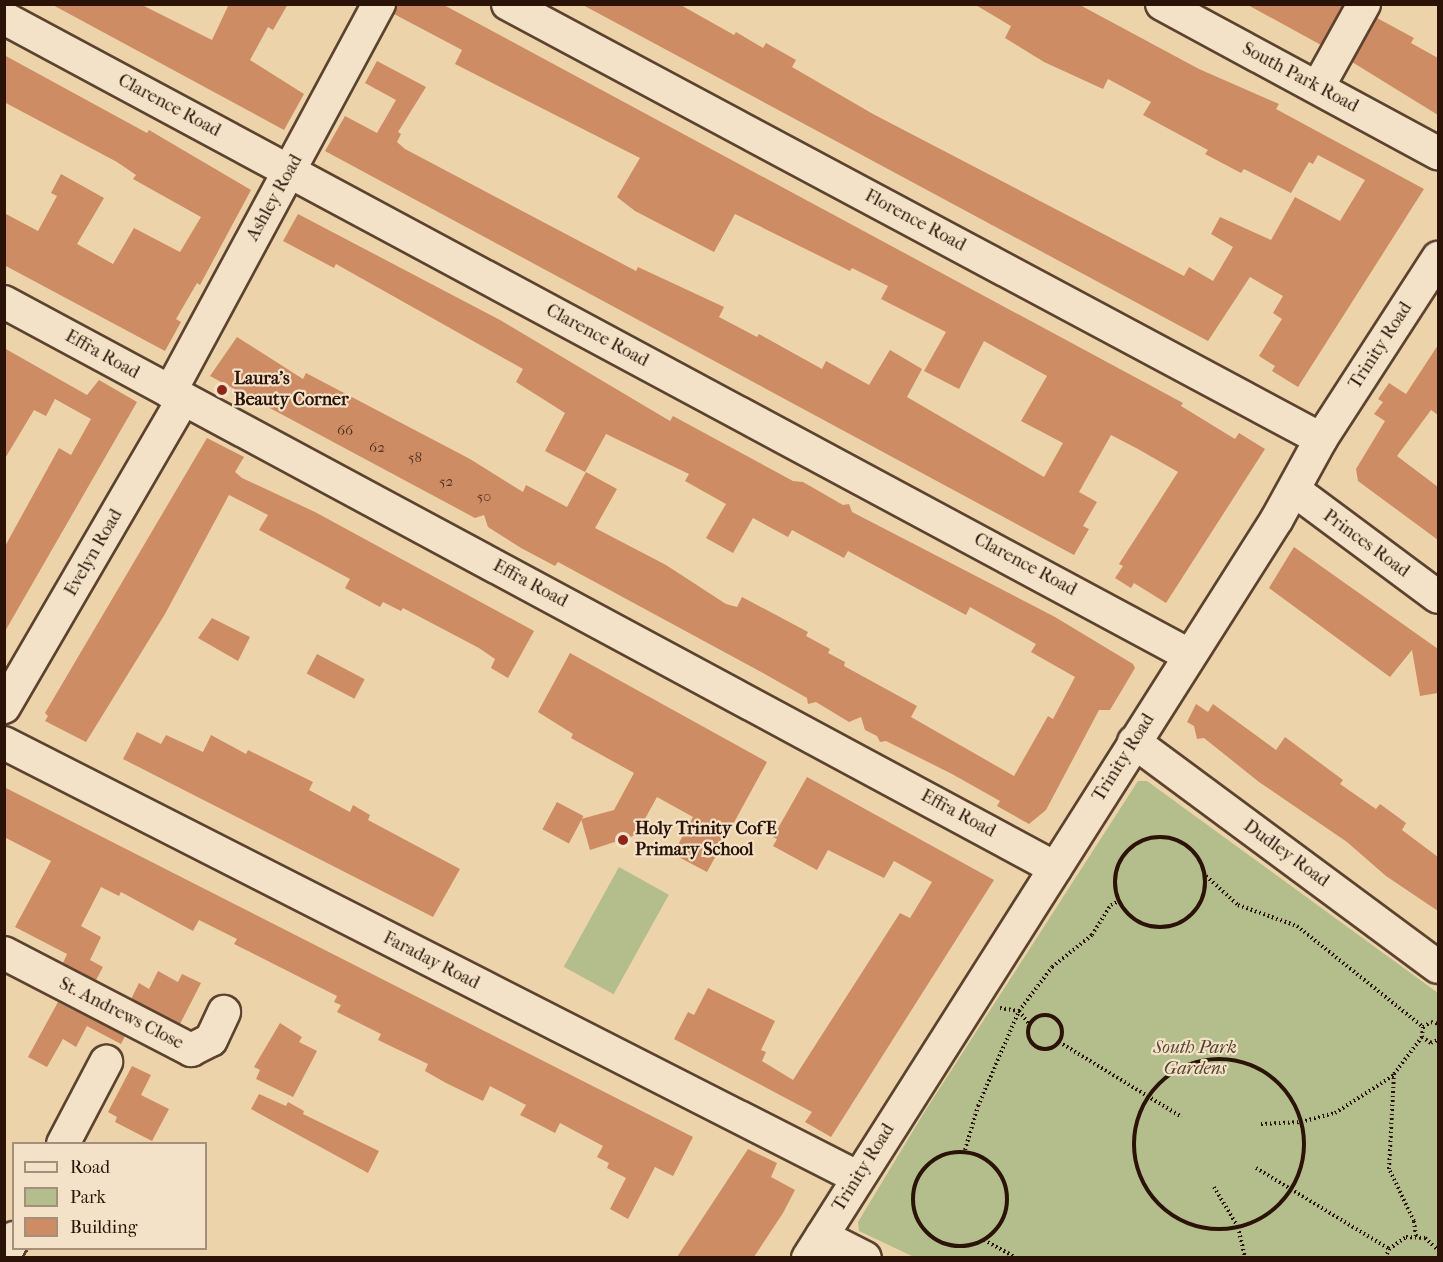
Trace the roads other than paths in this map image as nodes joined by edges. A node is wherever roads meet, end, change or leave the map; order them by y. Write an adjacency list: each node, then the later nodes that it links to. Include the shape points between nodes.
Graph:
1 (379, 4): 8 (street, Ashley Road)
2 (508, 4): 12 (street, Florence Road)
3 (1162, 4): 6 (street, South Park Road)
4 (1364, 4): 6 (street)
5 (4, 18): 8 (street, Clarence Road)
6 (1318, 87): 7 (street, South Park Road)
7 (1438, 153)
8 (290, 170): 11 (street, Ashley Road); 15 (street, Clarence Road)
9 (1438, 258): 12 (street, Trinity Road)
10 (4, 302): 11 (street, Effra Road)
11 (177, 396): 16 (street, Evelyn Road); 19 (street, Effra Road)
12 (1321, 439): 13 (street, Trinity Road)
13 (1294, 490): 14 (street, Princes Road); 15 (street, Trinity Road)
14 (1438, 597)
15 (1188, 655): 17 (street, Trinity Road)
16 (4, 707)
17 (1134, 742): 19 (street, Trinity Road); 21 (street, Dudley Road)
18 (4, 743): 25 (street, Faraday Road)
19 (1055, 868): 25 (street, Trinity Road)
20 (4, 953): 22 (street, St. Andrews Close, via 191,1050 211,1040)
21 (1438, 967)
22 (224, 1012)
23 (106, 1062): 24 (street)
24 (64, 1142)
25 (857, 1177): 27 (street, Trinity Road)
26 (12, 1241): 28 (street)
27 (815, 1247): 29 (street)
28 (4, 1254)
29 (865, 1257)

